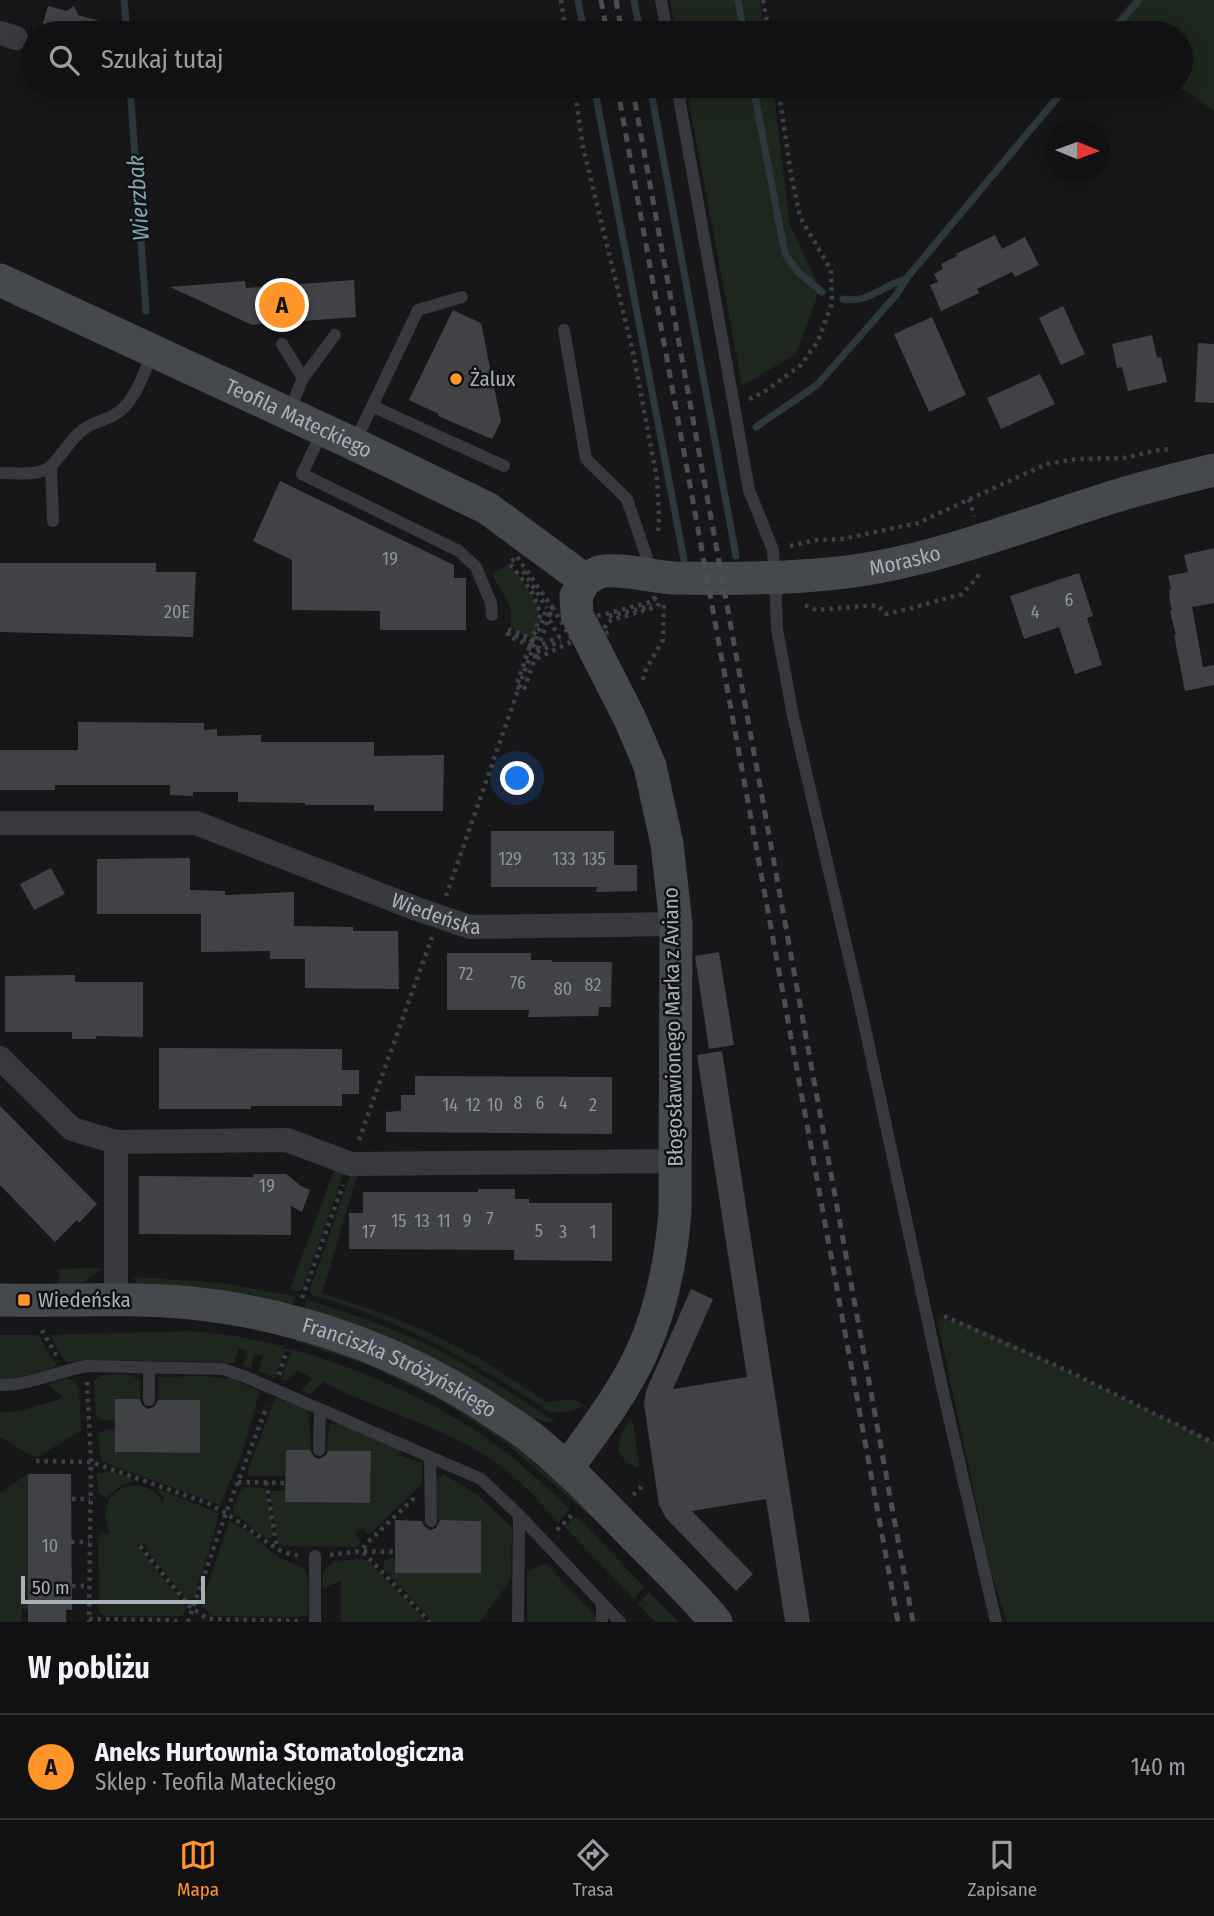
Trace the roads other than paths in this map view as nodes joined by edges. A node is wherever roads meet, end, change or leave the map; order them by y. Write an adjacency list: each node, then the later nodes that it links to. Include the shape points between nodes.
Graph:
1 (661, 0): 2 (lane)
2 (665, 21)
3 (679, 98): 20 (lane, via 750,490 772,550)
4 (0, 280): 9 (street, Teofila Mateckiego)
5 (462, 297): 11 (lane, via 418,310)
6 (564, 330): 22 (lane, via 586,459 627,499)
7 (335, 335): 10 (lane)
8 (282, 345): 10 (lane)
9 (153, 351): 12 (street, Teofila Mateckiego); 16 (lane, via 124,407 80,431)
10 (303, 378): 12 (lane)
11 (372, 406): 14 (lane); 15 (lane)
12 (288, 414): 13 (street, Teofila Mateckiego)
13 (323, 430): 14 (street, Teofila Mateckiego); 23 (lane, via 302,474 458,551 476,567)
14 (354, 444): 21 (street, Teofila Mateckiego, via 487,508)
15 (504, 466)
16 (51, 467): 18 (lane, via 40,472); 19 (lane)
17 (1214, 470): 20 (street, Morasko, via 1116,496 932,556 839,573)
18 (0, 473)
19 (53, 521)
20 (775, 577): 22 (street, Morasko, via 707,578); 47 (lane, via 777,629 793,716)
21 (585, 580): 22 (street, Morasko, via 601,572 621,572); 25 (street, Błogosławionego Marka z Aviano, via 576,596 577,615 650,766 667,844)
22 (656, 588)
23 (492, 615)
24 (0, 823): 25 (street, Wiedeńska, via 196,823 470,927)
25 (676, 924): 28 (street, Błogosławionego Marka z Aviano)
26 (0, 1058): 27 (street, via 72,1129)
27 (116, 1142): 28 (street, via 287,1140 351,1164); 30 (street)
28 (676, 1161): 37 (street, Błogosławionego Marka z Aviano, via 671,1258 660,1306 641,1354 616,1398)
29 (0, 1300): 30 (street, Franciszka Stróżyńskiego)
30 (116, 1300): 37 (street, Franciszka Stróżyńskiego, via 243,1311 335,1334 419,1368 471,1397)
31 (149, 1368): 32 (lane, via 86,1366); 33 (lane); 34 (lane, via 223,1369)
32 (0, 1385)
33 (149, 1399)
34 (320, 1409): 35 (lane); 36 (lane)
35 (319, 1450)
36 (430, 1457): 38 (lane, via 481,1479); 39 (lane)
37 (567, 1468): 46 (street, Franciszka Stróżyńskiego)
38 (519, 1515): 41 (lane); 43 (lane)
39 (430, 1521)
40 (316, 1556): 42 (lane)
41 (603, 1603): 44 (lane); 45 (lane)
42 (315, 1622)
43 (518, 1622)
44 (602, 1622)
45 (620, 1622)
46 (716, 1622)
47 (996, 1622)

